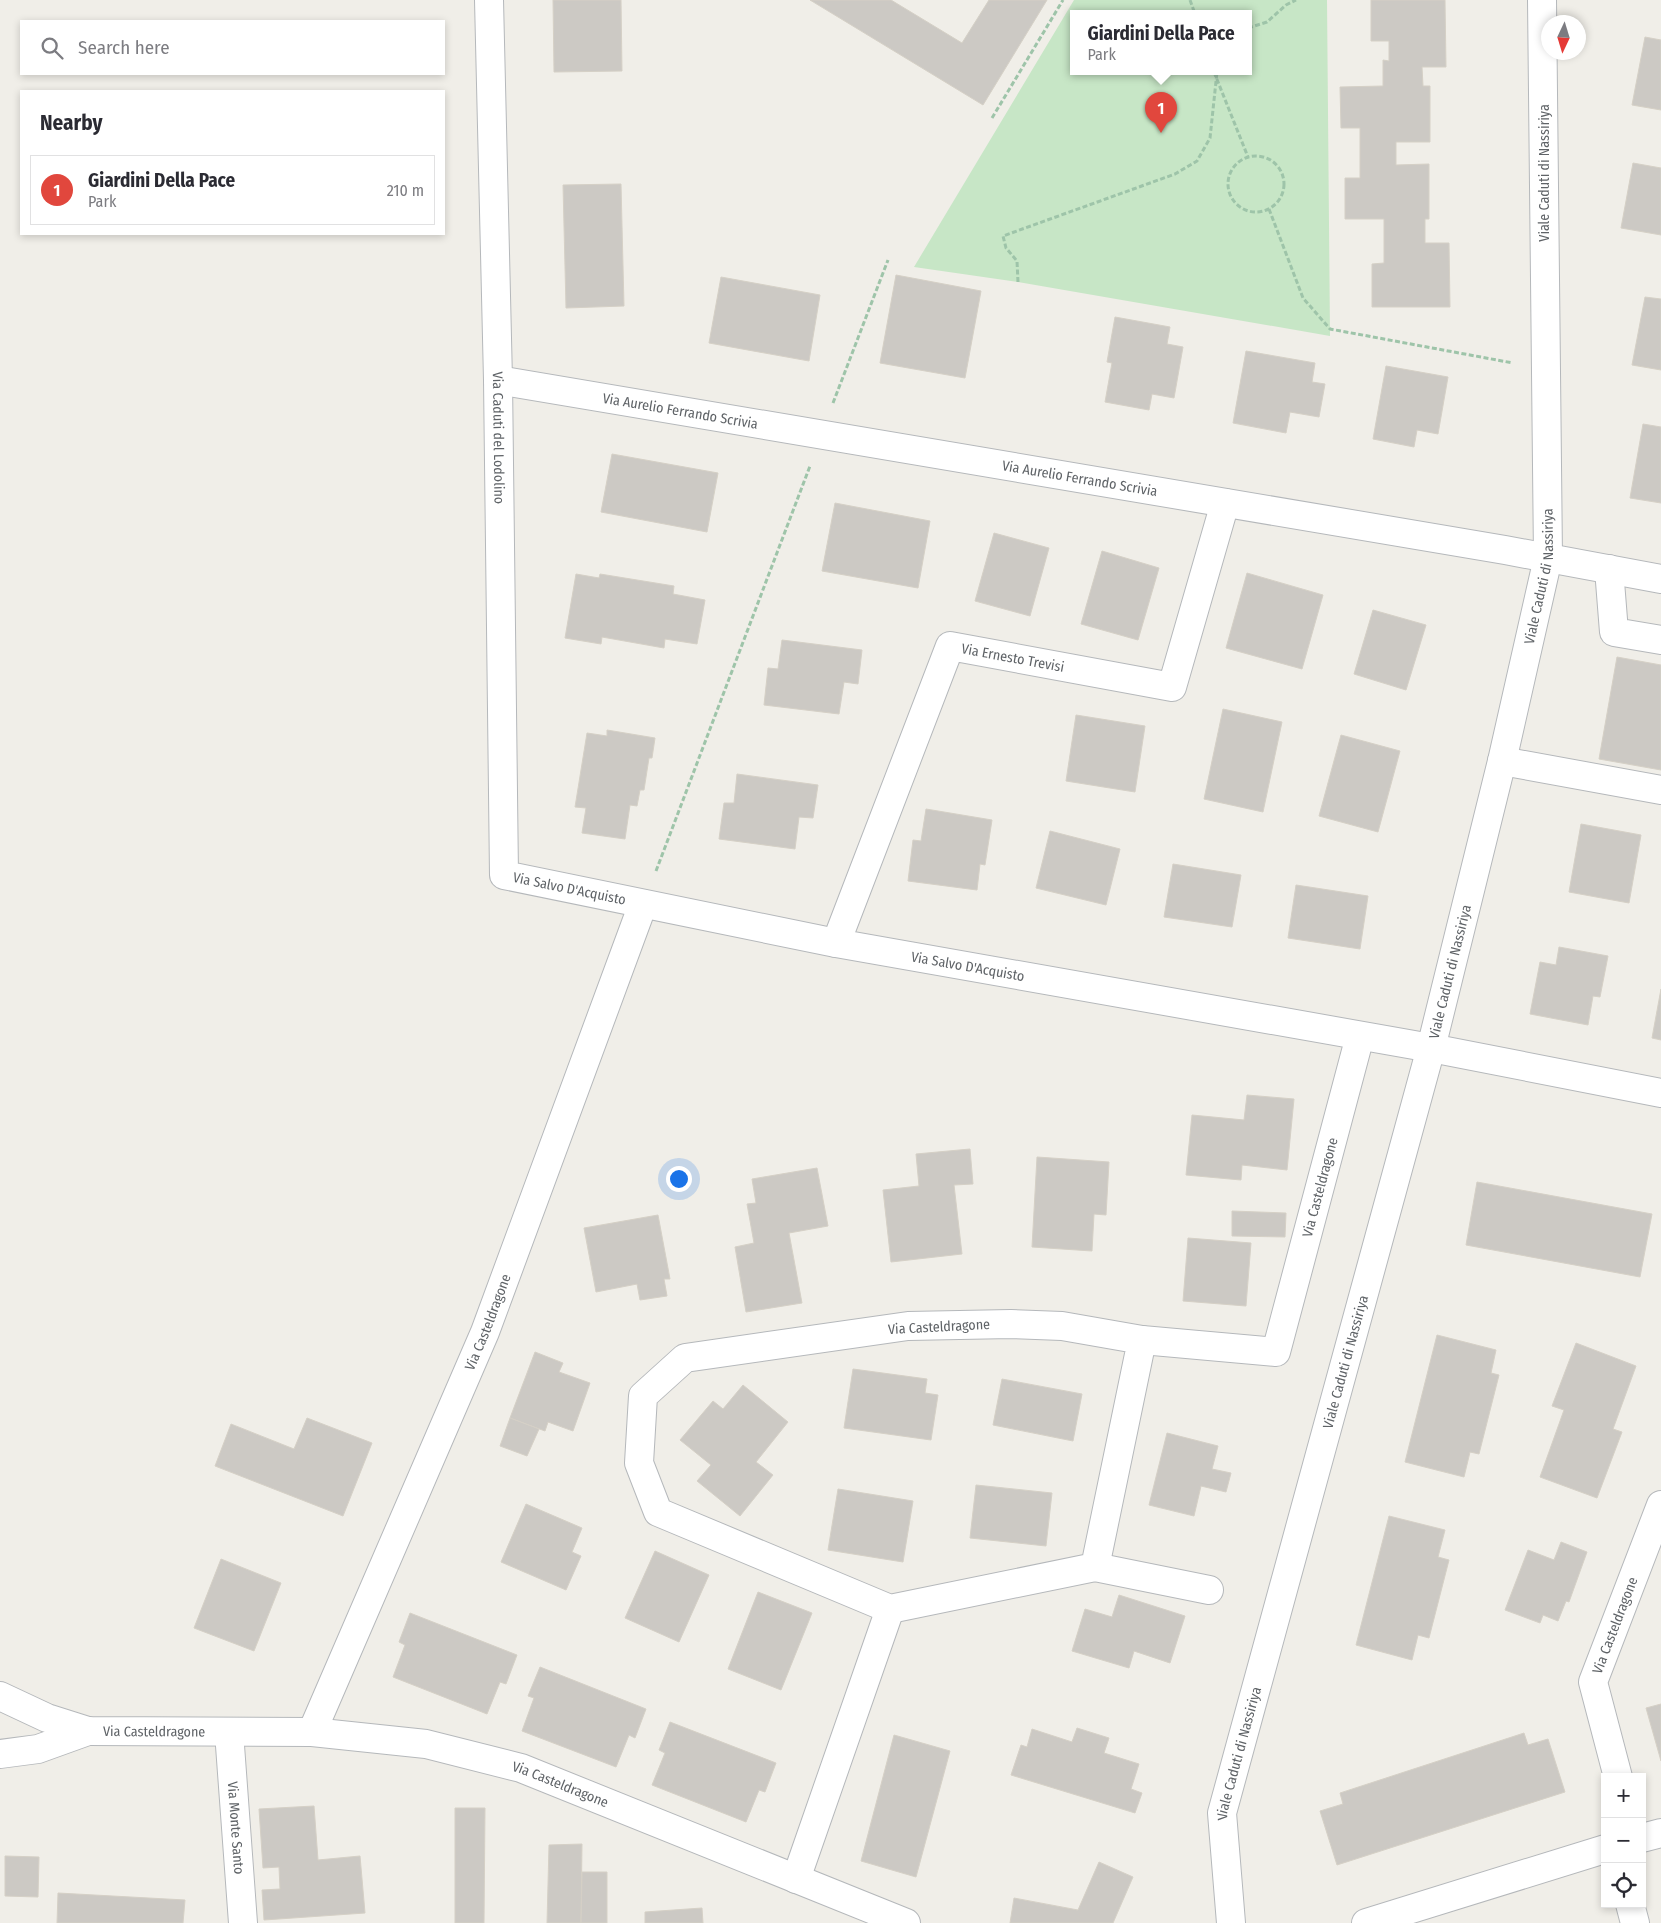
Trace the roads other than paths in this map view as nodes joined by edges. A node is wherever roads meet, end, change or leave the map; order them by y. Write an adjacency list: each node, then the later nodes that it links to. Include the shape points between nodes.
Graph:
1 (489, 0): 3 (street, Via Caduti del Lodolino)
2 (1542, 0): 5 (street, Viale Caduti di Nassiriya)
3 (498, 380): 4 (street, Via Aurelio Ferrando Scrivia); 11 (street, Via Caduti del Lodolino)
4 (1225, 503): 5 (street, Via Aurelio Ferrando Scrivia); 13 (street, Via Ernesto Trevisi, via 1172,687 950,646)
5 (1548, 558): 6 (street, Via Aurelio Ferrando Scrivia); 9 (street, Viale Caduti di Nassiriya)
6 (1609, 569): 7 (street, Via Aurelio Ferrando Scrivia); 8 (street, via 1614,632)
7 (1661, 579)
8 (1661, 640)
9 (1502, 761): 10 (street); 15 (street, Viale Caduti di Nassiriya)
10 (1661, 790)
11 (504, 875): 12 (street, Via Salvo D'Acquisto)
12 (643, 904): 13 (street, Via Salvo D'Acquisto); 25 (street, Via Casteldragone, via 485,1332)
13 (836, 943): 14 (street, Via Salvo D'Acquisto)
14 (1360, 1036): 15 (street, Via Salvo D'Acquisto); 17 (street, Via Casteldragone, via 1276,1352)
15 (1431, 1048): 16 (street, Via Salvo D'Acquisto); 35 (street, Viale Caduti di Nassiriya, via 1222,1813)
16 (1661, 1092)
17 (1142, 1340): 19 (street); 21 (street, Via Casteldragone, via 1062,1326 908,1326 685,1358 643,1396 639,1463 658,1512)
18 (1661, 1505): 27 (street, Via Casteldragone, via 1593,1682)
19 (1095, 1567): 20 (street); 21 (street)
20 (1209, 1590)
21 (890, 1609): 31 (street)
22 (0, 1696): 23 (street, Via Casteldragone, via 47,1718)
23 (88, 1731): 24 (street, Via Casteldragone); 26 (street, Via Casteldragone, via 38,1749)
24 (229, 1732): 25 (street, Via Casteldragone); 33 (street, Via Monte Santo)
25 (312, 1732): 31 (street, Via Casteldragone, via 426,1744 521,1768)
26 (0, 1754)
27 (1617, 1773)
28 (1661, 1832): 29 (street)
29 (1646, 1837)
30 (1601, 1850): 36 (street)
31 (796, 1879): 34 (street, Via Casteldragone)
32 (1631, 1908): 37 (street)
33 (243, 1923)
34 (906, 1923)
35 (1232, 1923)
36 (1366, 1923)
37 (1635, 1923)

